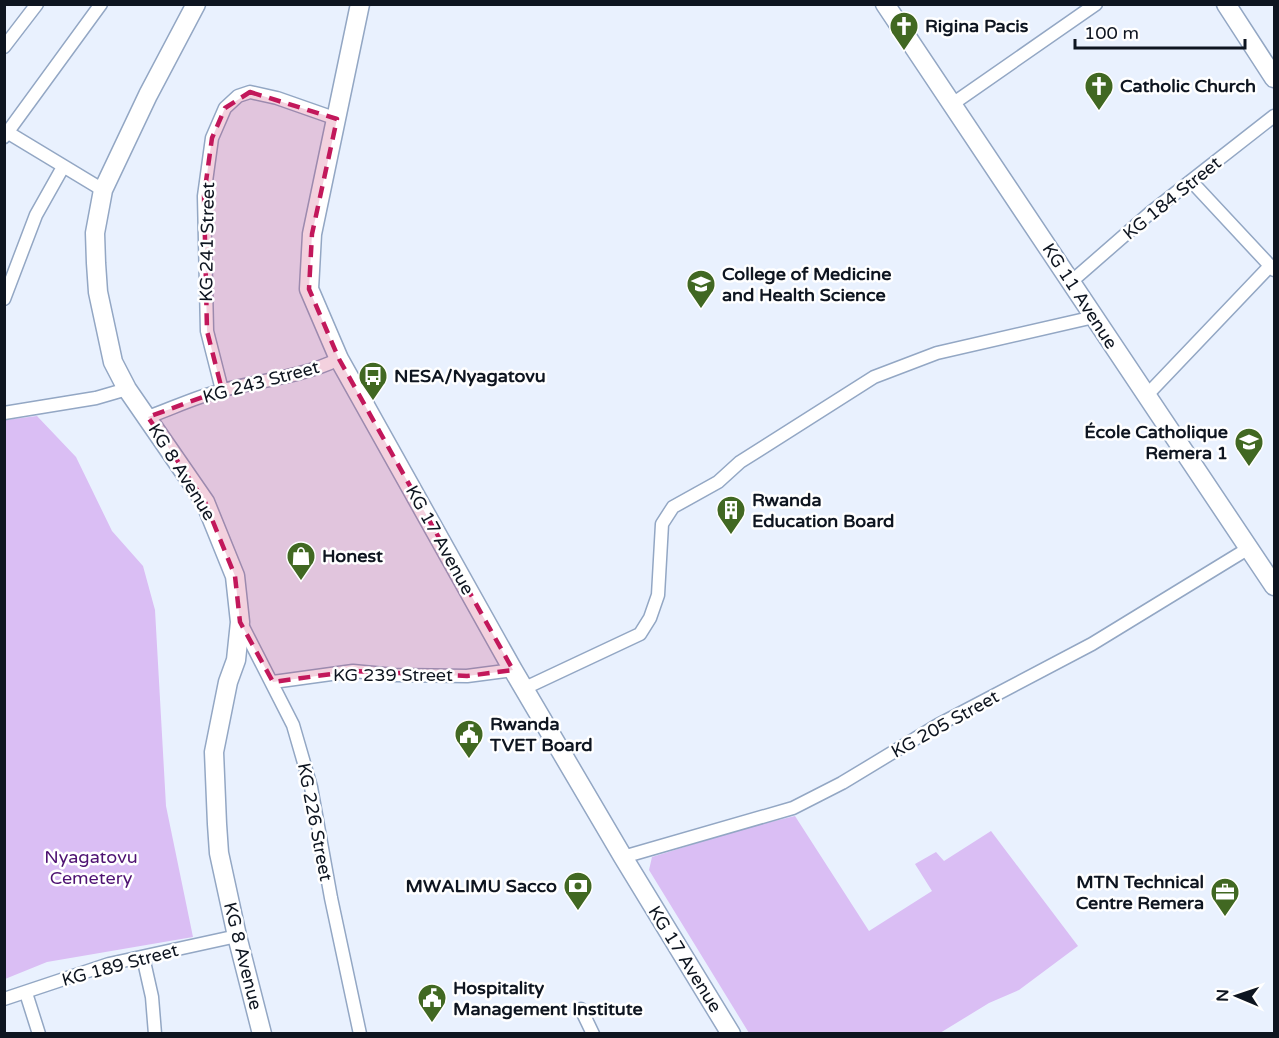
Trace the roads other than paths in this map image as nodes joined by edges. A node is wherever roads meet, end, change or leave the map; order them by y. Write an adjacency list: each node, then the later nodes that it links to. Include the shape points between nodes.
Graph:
1 (37, 4): 8 (street)
2 (101, 4): 13 (street)
3 (196, 4): 16 (street, KG 8 Avenue)
4 (360, 4): 12 (street, KG 17 Avenue)
5 (885, 4): 10 (street, KG 11 Avenue)
6 (1096, 4): 10 (street)
7 (1226, 4): 9 (street)
8 (4, 47)
9 (1275, 78)
10 (951, 105): 18 (street, KG 11 Avenue)
11 (1275, 116): 15 (street, KG 184 Street)
12 (337, 119): 21 (street, KG 17 Avenue, via 308,268 309,290); 23 (street, KG 241 Street, via 250,92 238,96 225,108 212,138 204,196 206,312)
13 (6, 134): 14 (street)
14 (63, 167): 16 (street); 19 (street, via 36,215)
15 (1192, 182): 17 (street); 18 (street, KG 184 Street)
16 (103, 190): 22 (street, KG 8 Avenue, via 95,233 98,292 113,362)
17 (1272, 268): 24 (street)
18 (1072, 281): 20 (street, KG 11 Avenue)
19 (4, 299)
20 (1094, 318): 24 (street, KG 11 Avenue); 32 (street, via 909,361 832,402 665,516 660,537 658,595 640,634)
21 (339, 359): 23 (street, KG 243 Street, via 288,377); 30 (street, KG 17 Avenue)
22 (127, 389): 25 (street); 26 (street, KG 8 Avenue)
23 (222, 390): 26 (street, KG 243 Street)
24 (1146, 396): 27 (street, KG 11 Avenue)
25 (4, 413)
26 (148, 417): 29 (street, KG 8 Avenue, via 205,502 235,576)
27 (1250, 548): 28 (street, KG 11 Avenue); 33 (street, KG 205 Street, via 1092,644 938,725 793,808)
28 (1275, 586)
29 (240, 622): 31 (street, KG 226 Street); 34 (street, KG 8 Avenue, via 236,660 214,752 219,853)
30 (513, 670): 31 (street, KG 239 Street, via 467,676 353,671); 32 (street, KG 17 Avenue)
31 (273, 682): 42 (street, KG 226 Street, via 293,725 311,787)
32 (525, 688): 33 (street, KG 17 Avenue)
33 (623, 857): 44 (street, KG 17 Avenue)
34 (237, 936): 35 (street, KG 189 Street); 41 (street, KG 8 Avenue)
35 (143, 957): 36 (street, KG 189 Street, via 109,964); 40 (street)
36 (26, 993): 37 (street, KG 189 Street); 39 (street)
37 (4, 999)
38 (581, 1009): 43 (street)
39 (39, 1034)
40 (155, 1034)
41 (262, 1034)
42 (360, 1034)
43 (593, 1034)
44 (731, 1034)

